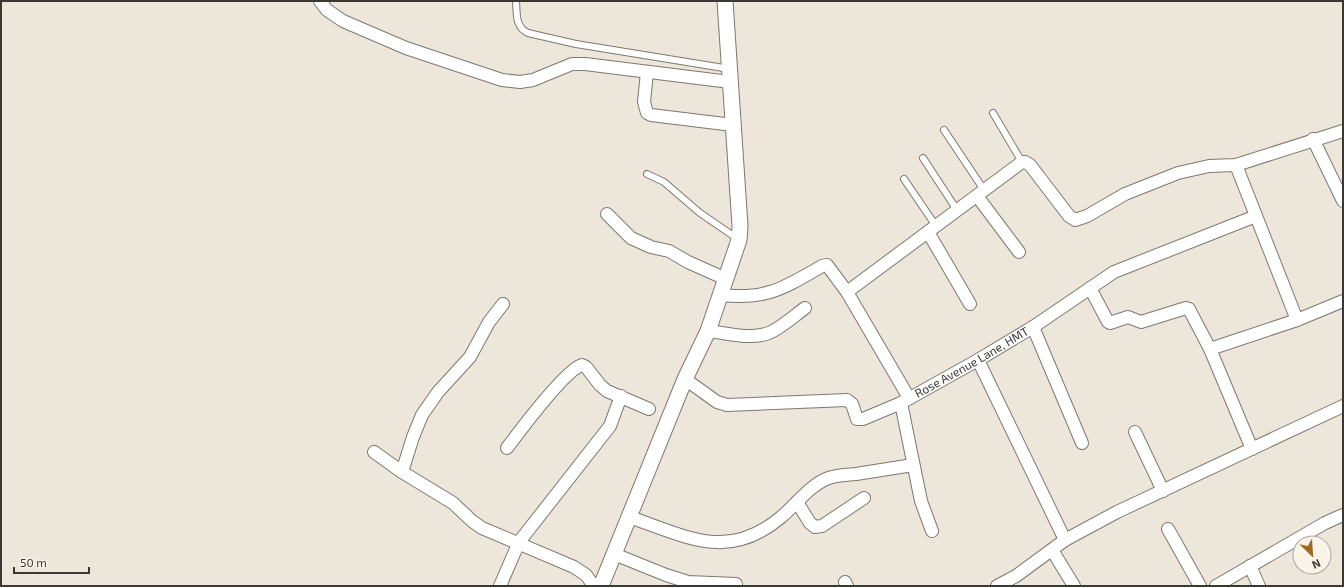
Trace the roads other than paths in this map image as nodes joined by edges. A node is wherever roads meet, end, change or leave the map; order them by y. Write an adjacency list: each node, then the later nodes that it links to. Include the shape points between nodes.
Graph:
1 (320, 1): 4 (street, via 343,21 406,48 502,80 533,80 572,64)
2 (516, 1): 5 (lane, via 517,22 522,30 528,33)
3 (725, 1): 5 (street)
4 (646, 72): 5 (street); 7 (street, via 644,102 647,113)
5 (730, 75): 7 (street)
6 (993, 113): 12 (lane)
7 (733, 125): 22 (street)
8 (944, 130): 16 (lane)
9 (1343, 131): 10 (street)
10 (1313, 139): 13 (street); 17 (street)
11 (923, 158): 18 (lane)
12 (1022, 162): 13 (street, via 1030,165 1069,216 1075,220 1125,194 1178,173 1202,167); 16 (street)
13 (1236, 165): 20 (street)
14 (647, 174): 22 (lane, via 664,182 700,213)
15 (904, 179): 21 (lane)
16 (980, 193): 18 (street); 23 (street)
17 (1343, 200)
18 (957, 210): 21 (street)
19 (607, 214): 24 (street, via 631,238 651,247 669,251)
20 (1256, 216): 25 (street, Rose Avenue Lane, HMT, via 1124,267 1104,277); 32 (street)
21 (932, 229): 26 (street); 30 (street)
22 (739, 240): 24 (street)
23 (1019, 252)
24 (726, 279): 27 (street)
25 (1090, 288): 33 (street, Rose Avenue Lane, HMT); 35 (street, via 1110,323 1128,317 1141,322 1188,308)
26 (847, 292): 27 (street, via 830,268 824,265 770,293 747,297); 39 (street)
27 (721, 295): 34 (street)
28 (1343, 302): 32 (street)
29 (503, 304): 48 (street, via 489,322 470,357 438,392 422,415)
30 (970, 304)
31 (805, 308): 34 (street, via 776,329 763,334 748,336)
32 (1297, 320): 35 (street)
33 (1033, 327): 36 (street, Rose Avenue Lane, HMT); 43 (street)
34 (708, 331): 37 (street)
35 (1210, 349): 45 (street)
36 (978, 360): 39 (street, Rose Avenue Lane, HMT); 56 (street)
37 (685, 379): 39 (street, Rose Avenue Lane, HMT, via 717,402 727,405 847,400 852,404 855,415 860,420); 53 (street)
38 (621, 396): 41 (street); 44 (street, via 607,391 586,367 578,366 534,412); 57 (street, via 610,426)
39 (905, 400): 47 (street)
40 (1343, 406): 45 (street)
41 (649, 409)
42 (1135, 432): 49 (street)
43 (1082, 443)
44 (506, 448)
45 (1252, 449): 49 (street)
46 (374, 452): 48 (street)
47 (913, 465): 51 (street, via 833,477 819,483); 55 (street, via 921,501)
48 (402, 472): 57 (street, via 447,498 482,528)
49 (1163, 491): 56 (street)
50 (864, 498): 51 (street, via 822,526 816,527 810,523)
51 (797, 502): 53 (street, via 780,519 762,531 744,540 723,544 701,541)
52 (1343, 515): 60 (street)
53 (629, 517): 59 (street)
54 (1168, 528): 67 (street)
55 (932, 531)
56 (1065, 540): 58 (street)
57 (519, 542): 62 (street); 63 (street, via 574,566)
58 (1052, 550): 65 (street, via 1016,576); 66 (street)
59 (614, 554): 61 (street, via 688,582); 64 (street)
60 (1250, 566): 68 (street); 69 (street)
61 (736, 584)
62 (500, 586)
63 (594, 586)
64 (601, 586)
65 (997, 586)
66 (1074, 586)
67 (1200, 586)
68 (1216, 586)
69 (1259, 586)

